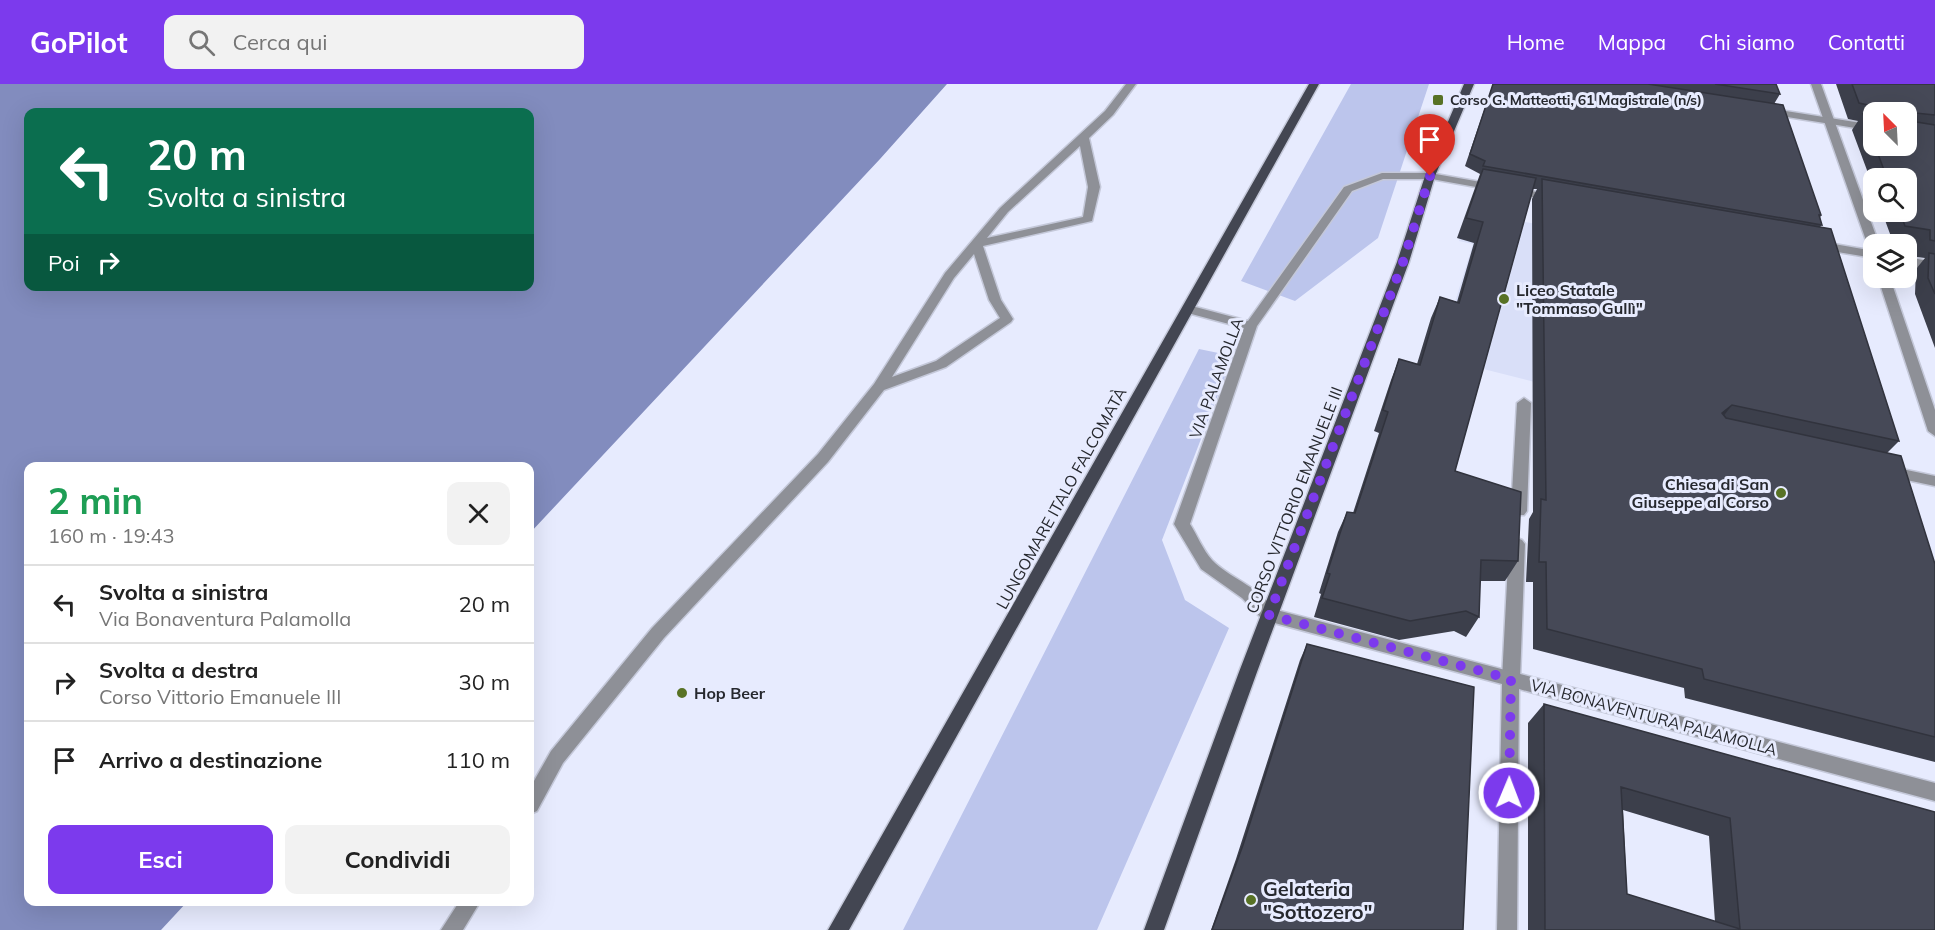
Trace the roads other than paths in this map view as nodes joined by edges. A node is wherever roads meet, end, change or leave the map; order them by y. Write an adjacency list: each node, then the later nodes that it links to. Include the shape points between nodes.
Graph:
1 (1131, 84): 8 (street, via 1109,113)
2 (1314, 84): 18 (main road, LUNGOMARE ITALO FALCOMATÀ)
3 (1469, 84): 9 (main road, CORSO VITTORIO EMANUELE III)
4 (1816, 84): 6 (street)
5 (1755, 109): 6 (street)
6 (1831, 121): 7 (street); 11 (street)
7 (1863, 126)
8 (1083, 136): 13 (street, via 1004,210); 13 (street, via 1094,188 1088,219)
9 (1430, 176): 10 (street, VIA PALAMOLLA); 19 (street, VIA PALAMOLLA, via 1382,176 1348,189); 25 (main road, CORSO VITTORIO EMANUELE III, via 1403,262)
10 (1563, 199)
11 (1870, 234)
12 (1809, 243): 14 (street)
13 (976, 244): 20 (street, via 949,276); 20 (street, via 995,300 1006,319 941,364)
14 (1863, 253)
15 (1917, 263): 16 (street)
16 (1935, 266)
17 (1887, 288): 22 (street)
18 (1188, 309): 19 (street); 31 (main road, LUNGOMARE ITALO FALCOMATÀ)
19 (1251, 326): 25 (street, VIA PALAMOLLA, via 1182,524 1207,565 1248,593)
20 (879, 387): 28 (street, via 823,458 658,633 557,757)
21 (1524, 403): 26 (street)
22 (1935, 431)
23 (1869, 467): 24 (street)
24 (1935, 481)
25 (1269, 615): 26 (street, VIA BONAVENTURA PALAMOLLA); 32 (main road, CORSO VITTORIO EMANUELE III)
26 (1511, 679): 27 (street, VIA BONAVENTURA PALAMOLLA); 33 (street)
27 (1935, 792)
28 (534, 798)
29 (467, 906): 30 (street)
30 (451, 930)
31 (838, 930)
32 (1154, 930)
33 (1507, 930)

